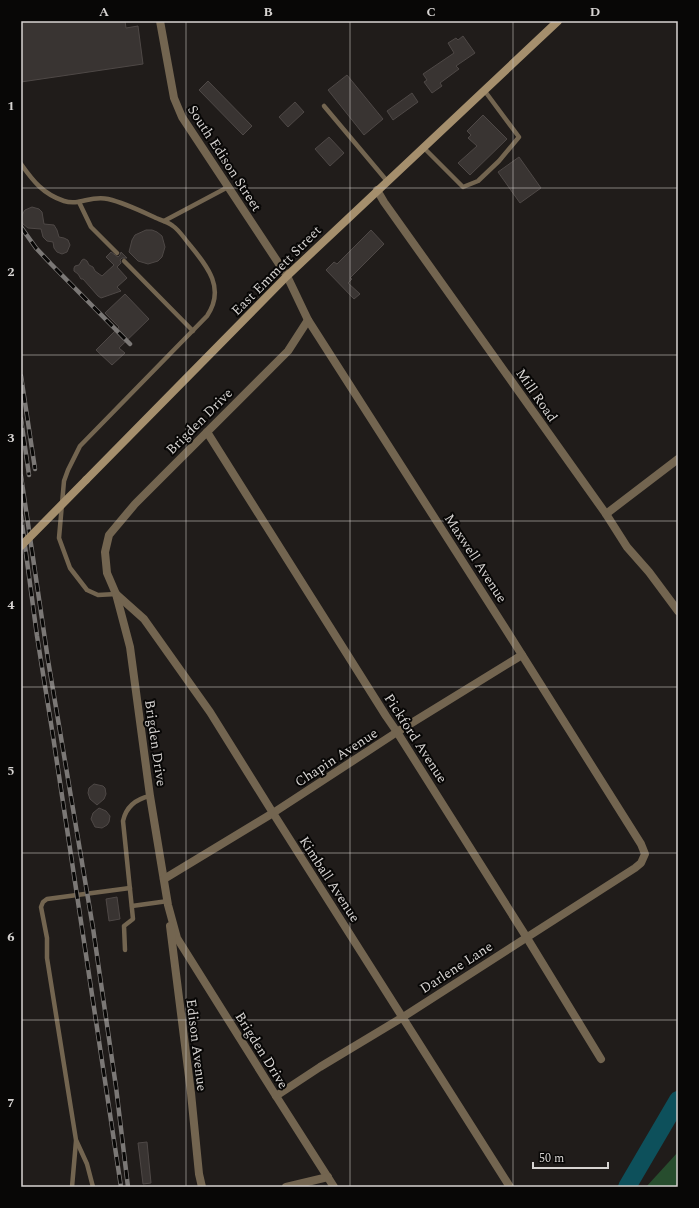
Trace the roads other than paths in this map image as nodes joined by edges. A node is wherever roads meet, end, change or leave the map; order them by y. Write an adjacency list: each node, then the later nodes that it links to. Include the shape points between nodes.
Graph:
1 (160, 21): 8 (street, South Edison Street, via 178,108)
2 (558, 21): 3 (street, East Emmett Street)
3 (484, 90): 5 (street, East Emmett Street); 5 (lane, via 519,137 499,162 478,181 463,187)
4 (324, 106): 7 (lane)
5 (423, 147): 7 (street, East Emmett Street)
6 (21, 164): 10 (lane, via 40,188 65,201)
7 (387, 181): 9 (street, East Emmett Street)
8 (228, 187): 11 (lane); 14 (street, South Edison Street)
9 (377, 190): 14 (street, East Emmett Street); 19 (street, Mill Road)
10 (78, 202): 11 (lane, via 99,197 110,199); 12 (lane, via 91,227)
11 (164, 221): 16 (lane, via 173,226 207,267 215,288 212,309)
12 (117, 253)
13 (124, 260): 16 (lane)
14 (287, 276): 15 (street, Maxwell Avenue); 20 (street, East Emmett Street, bridge)
15 (308, 320): 17 (street, Brigden Drive, via 288,351); 23 (street, Maxwell Avenue)
16 (193, 331): 21 (lane, via 80,446 64,481 59,538 70,568 82,585 92,593 105,596)
17 (207, 432): 21 (street, Brigden Drive, via 134,504 109,535 105,552 107,573); 24 (street, Pickford Avenue)
18 (678, 459): 19 (street)
19 (606, 514): 22 (street, Mill Road, via 627,547 650,572)
20 (21, 546)
21 (116, 594): 25 (street, Brigden Drive, via 130,647); 26 (street, Kimball Avenue, via 144,619 173,659 210,712)
22 (678, 612)
23 (522, 656): 24 (street, Chapin Avenue); 27 (street, Maxwell Avenue)
24 (397, 732): 26 (street, Chapin Avenue); 32 (street, Pickford Avenue)
25 (150, 796): 28 (street, Brigden Drive); 29 (lane, via 130,806 123,822)
26 (273, 814): 28 (street, Chapin Avenue); 34 (street, Kimball Avenue)
27 (645, 854): 32 (street, Darlene Lane, via 635,868)
28 (164, 879): 30 (street, Brigden Drive)
29 (130, 888): 31 (lane); 37 (lane, via 47,899 41,907)
30 (168, 903): 31 (lane); 36 (street, Brigden Drive, via 177,938); 41 (street, Edison Avenue)
31 (132, 906): 33 (lane, via 133,919 124,926)
32 (527, 938): 34 (street, Darlene Lane); 35 (street, Pickford Avenue)
33 (124, 950)
34 (403, 1017): 36 (street, Darlene Lane); 44 (street, Kimball Avenue)
35 (601, 1059)
36 (276, 1096): 38 (street, Brigden Drive)
37 (76, 1140): 39 (lane); 40 (lane, via 87,1164)
38 (328, 1177): 42 (street); 43 (street, Brigden Drive)
39 (72, 1187)
40 (93, 1187)
41 (202, 1187)
42 (286, 1187)
43 (334, 1187)
44 (510, 1187)

